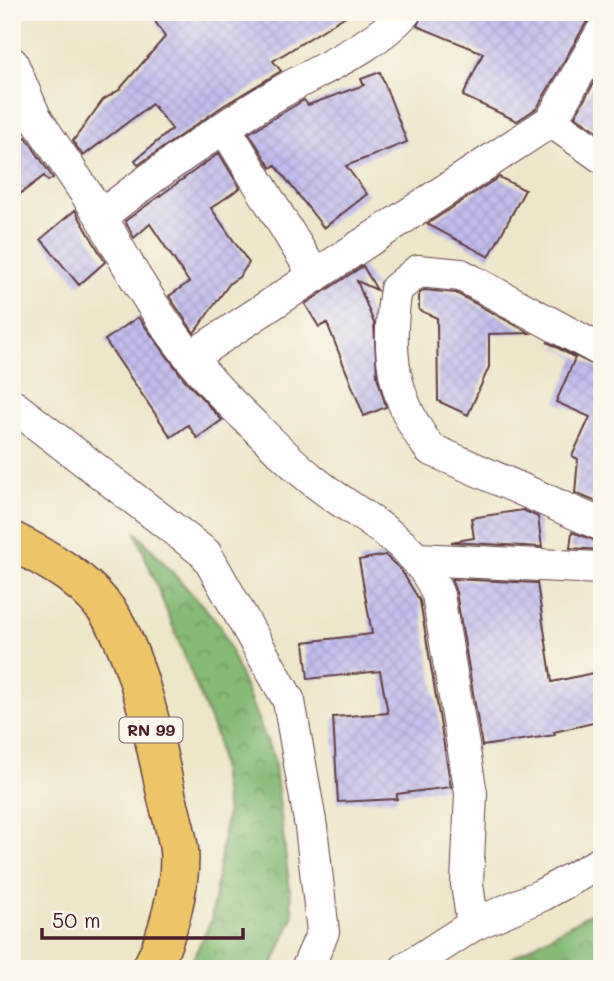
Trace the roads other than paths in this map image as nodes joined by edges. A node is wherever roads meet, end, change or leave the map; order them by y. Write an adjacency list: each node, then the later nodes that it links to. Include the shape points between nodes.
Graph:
1 (405, 12): 5 (street, via 341,61)
2 (602, 32): 4 (street)
3 (12, 64): 7 (street, via 35,117)
4 (551, 121): 6 (street); 8 (street)
5 (225, 128): 7 (street); 8 (street)
6 (602, 157)
7 (102, 216): 10 (street, via 139,288)
8 (315, 276): 10 (street)
9 (602, 351): 12 (street, via 461,275 418,271 396,289 391,317 393,374 413,426 430,449)
10 (191, 357): 14 (street, via 237,410 311,479)
11 (12, 405): 19 (street, via 206,554 289,701 323,932)
12 (598, 523): 15 (street)
13 (12, 541): 18 (main road, RN 99, via 57,564 87,588 114,623 132,667 179,851 172,912)
14 (419, 559): 15 (street); 17 (street, via 438,595 471,793 467,884)
15 (601, 580)
16 (602, 862): 17 (street)
17 (473, 925): 20 (street)
18 (151, 969)
19 (307, 969)
20 (405, 969)

